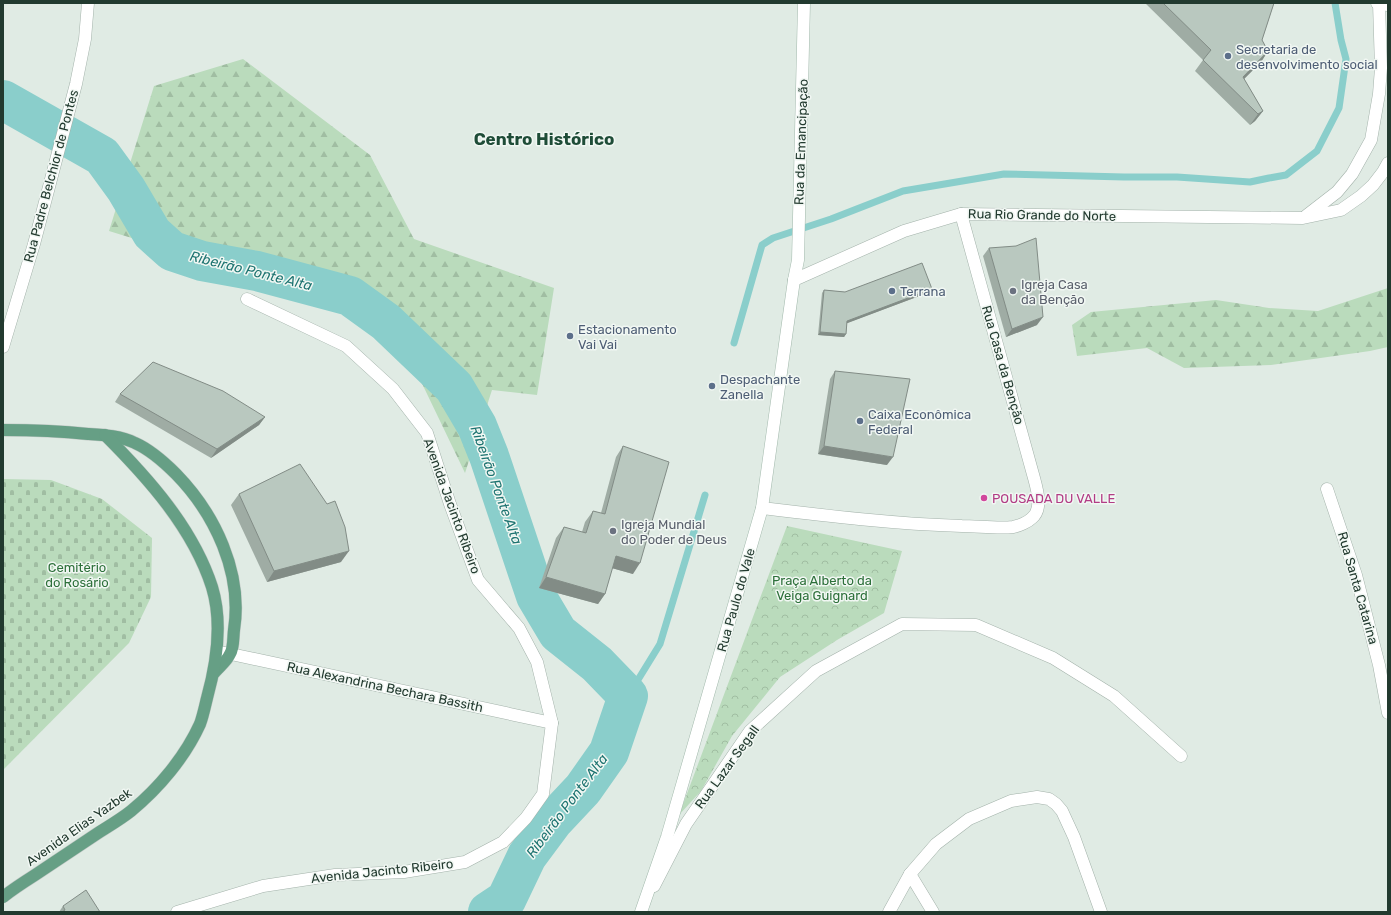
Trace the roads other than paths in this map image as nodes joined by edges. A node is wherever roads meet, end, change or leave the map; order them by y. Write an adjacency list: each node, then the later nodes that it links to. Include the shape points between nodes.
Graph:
1 (88, 3): 11 (street, Rua Padre Belchior de Pontes, via 85,39 76,84 34,244)
2 (804, 3): 9 (street, Rua da Emancipação, via 802,155 798,260)
3 (1381, 4): 4 (street)
4 (1385, 68): 5 (street)
5 (1383, 98): 8 (street, via 1371,140 1352,174 1337,192)
6 (1388, 163): 8 (street, Rua Rio Grande do Norte, via 1373,186 1341,210)
7 (961, 214): 8 (street, Rua Rio Grande do Norte); 9 (street, Rua Rio Grande do Norte, via 904,231); 15 (street, Rua Casa da Benção, via 1034,478 1038,495 1038,507 1034,517 1014,527 937,525)
8 (1303, 218)
9 (794, 280): 15 (street, Rua Paulo do Vale)
10 (247, 299): 20 (street, Avenida Jacinto Ribeiro, via 346,346 393,389 427,433 478,580 519,628 537,662)
11 (3, 347)
12 (3, 430): 13 (main road)
13 (105, 435): 16 (main road, Avenida Elias Yazbek, via 165,501 195,549 212,588 218,623); 17 (main road, via 136,443 160,458 190,489 207,514 222,543 235,588 236,618)
14 (1328, 489): 19 (street, Rua Santa Catarina, via 1356,575)
15 (762, 508): 24 (street, Rua Paulo do Vale, via 669,830)
16 (217, 652): 17 (street, Rua Alexandrina Bechara Bassith); 18 (main road, Avenida Elias Yazbek)
17 (231, 654): 18 (main road, Avenida Elias Yazbek); 20 (street, Rua Alexandrina Bechara Bassith)
18 (214, 673): 23 (main road, Avenida Elias Yazbek, via 197,730 186,750 152,792 131,811)
19 (1388, 713)
20 (552, 723): 25 (street, Avenida Jacinto Ribeiro, via 543,794 526,818 503,842 465,862 404,872 335,875 263,886)
21 (1181, 756): 24 (street, Rua Lazar Segall, via 1114,696 1053,658 976,625 902,624 816,671 750,731 686,824)
22 (910, 874): 26 (street); 27 (street); 28 (street, via 936,844 969,819 1011,801 1037,797 1049,799 1062,811 1074,836)
23 (4, 897)
24 (642, 910)
25 (177, 912)
26 (889, 912)
27 (933, 912)
28 (1101, 912)

